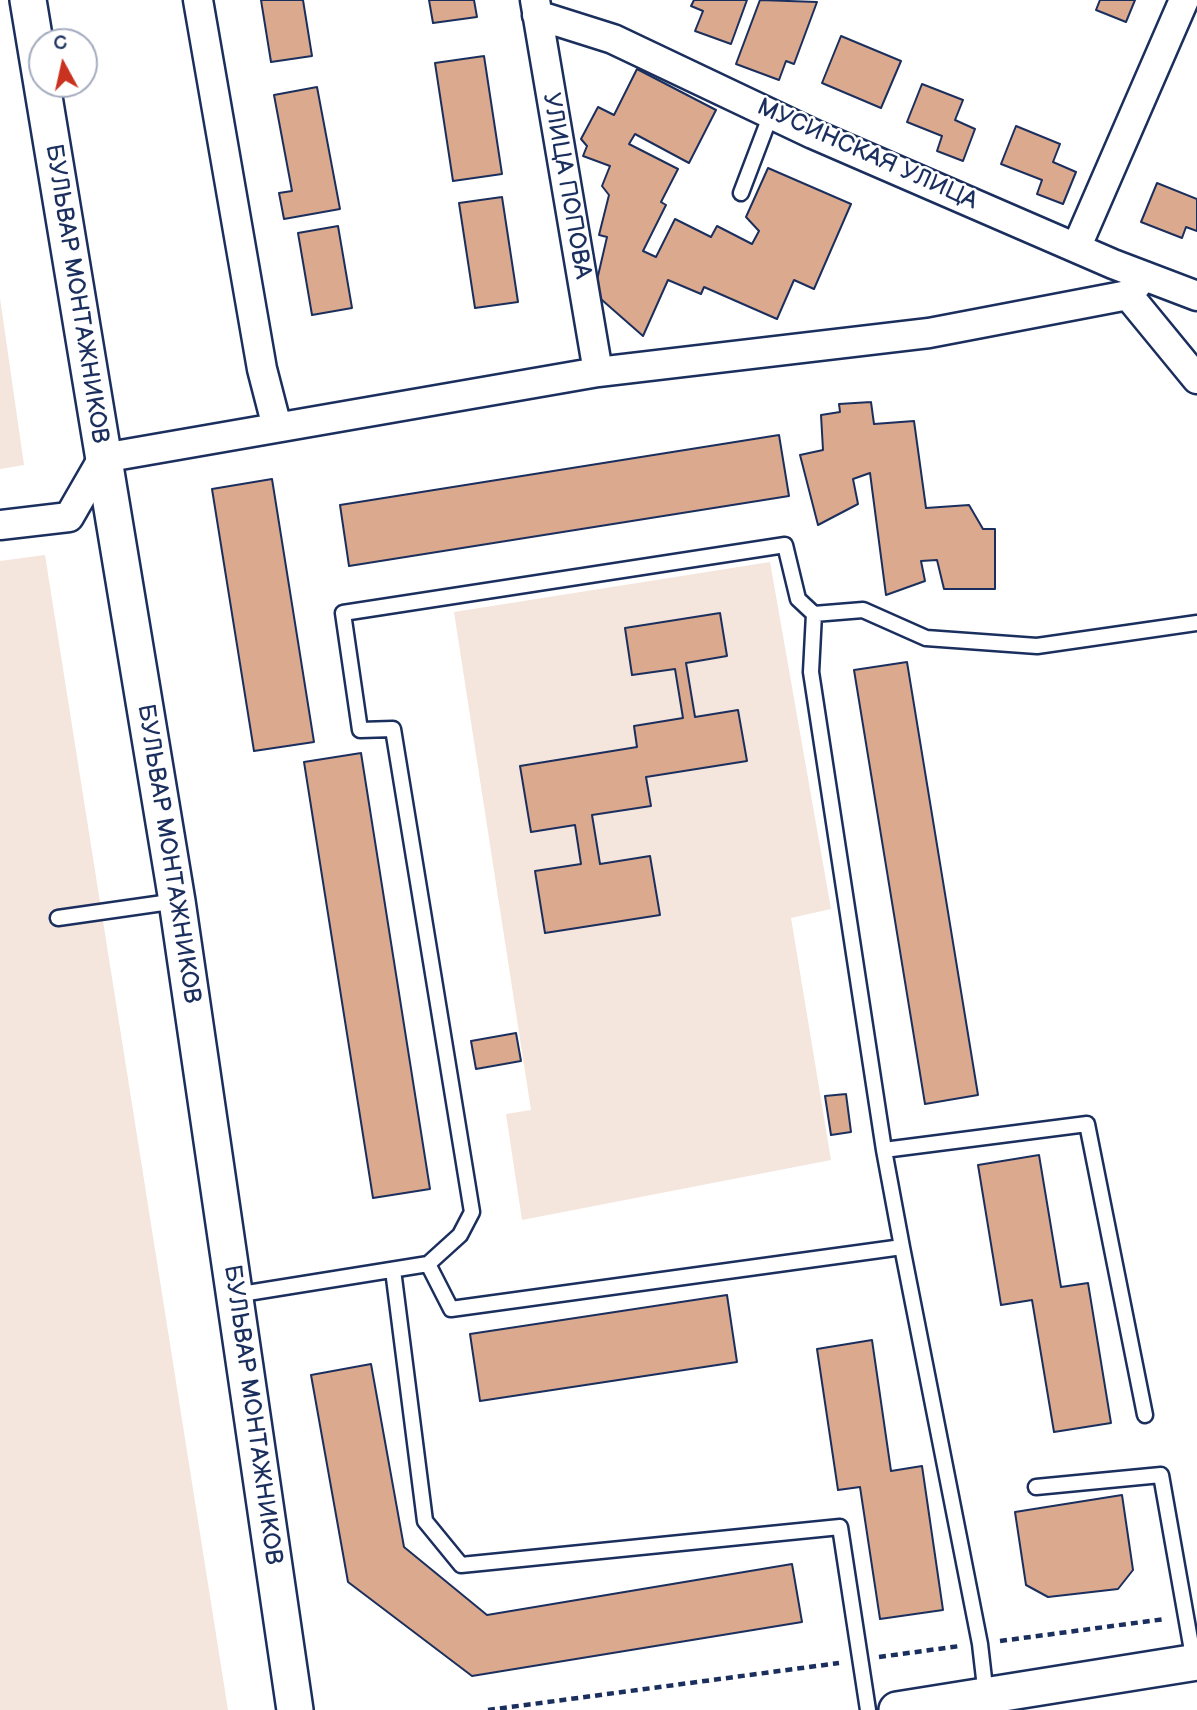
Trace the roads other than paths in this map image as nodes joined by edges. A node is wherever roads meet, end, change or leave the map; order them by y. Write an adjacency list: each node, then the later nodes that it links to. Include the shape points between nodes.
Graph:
1 (28, 0): 13 (street, БУЛЬВАР МОНТАЖНИКОВ)
2 (198, 0): 12 (street, via 261,369)
3 (1184, 0): 7 (street)
4 (536, 8): 5 (street, МУСИНСКАЯ УЛИЦА); 10 (street, УЛИЦА ПОПОВА)
5 (771, 114): 6 (lane); 7 (street, МУСИНСКАЯ УЛИЦА)
6 (741, 193)
7 (1077, 247): 8 (street, МУСИНСКАЯ УЛИЦА)
8 (1136, 286): 9 (street, МУСИНСКАЯ УЛИЦА); 10 (street, via 929,333); 11 (street)
9 (1197, 296)
10 (598, 372): 12 (street)
11 (1197, 379)
12 (277, 427): 13 (street)
13 (103, 458): 14 (street, via 69,517); 17 (street, БУЛЬВАР МОНТАЖНИКОВ)
14 (0, 525)
15 (814, 614): 16 (lane, via 863,610 926,638 1037,646); 19 (lane, via 811,672); 21 (lane, via 798,599 785,545 343,613 359,730 393,729 472,1212 460,1235)
16 (1197, 622)
17 (177, 901): 18 (lane); 23 (street, БУЛЬВАР МОНТАЖНИКОВ)
18 (58, 918)
19 (884, 1150): 20 (lane); 24 (lane, via 1087,1124)
20 (902, 1247): 21 (lane, via 451,1309); 27 (lane, via 980,1644)
21 (428, 1264): 22 (lane)
22 (393, 1270): 23 (lane); 29 (lane, via 425,1521 461,1565 841,1527)
23 (234, 1295): 28 (street, БУЛЬВАР МОНТАЖНИКОВ)
24 (1145, 1415)
25 (1036, 1487): 26 (lane, via 1161,1475)
26 (1196, 1662): 27 (street)
27 (986, 1696): 30 (street)
28 (295, 1710)
29 (869, 1710)
30 (897, 1710)

